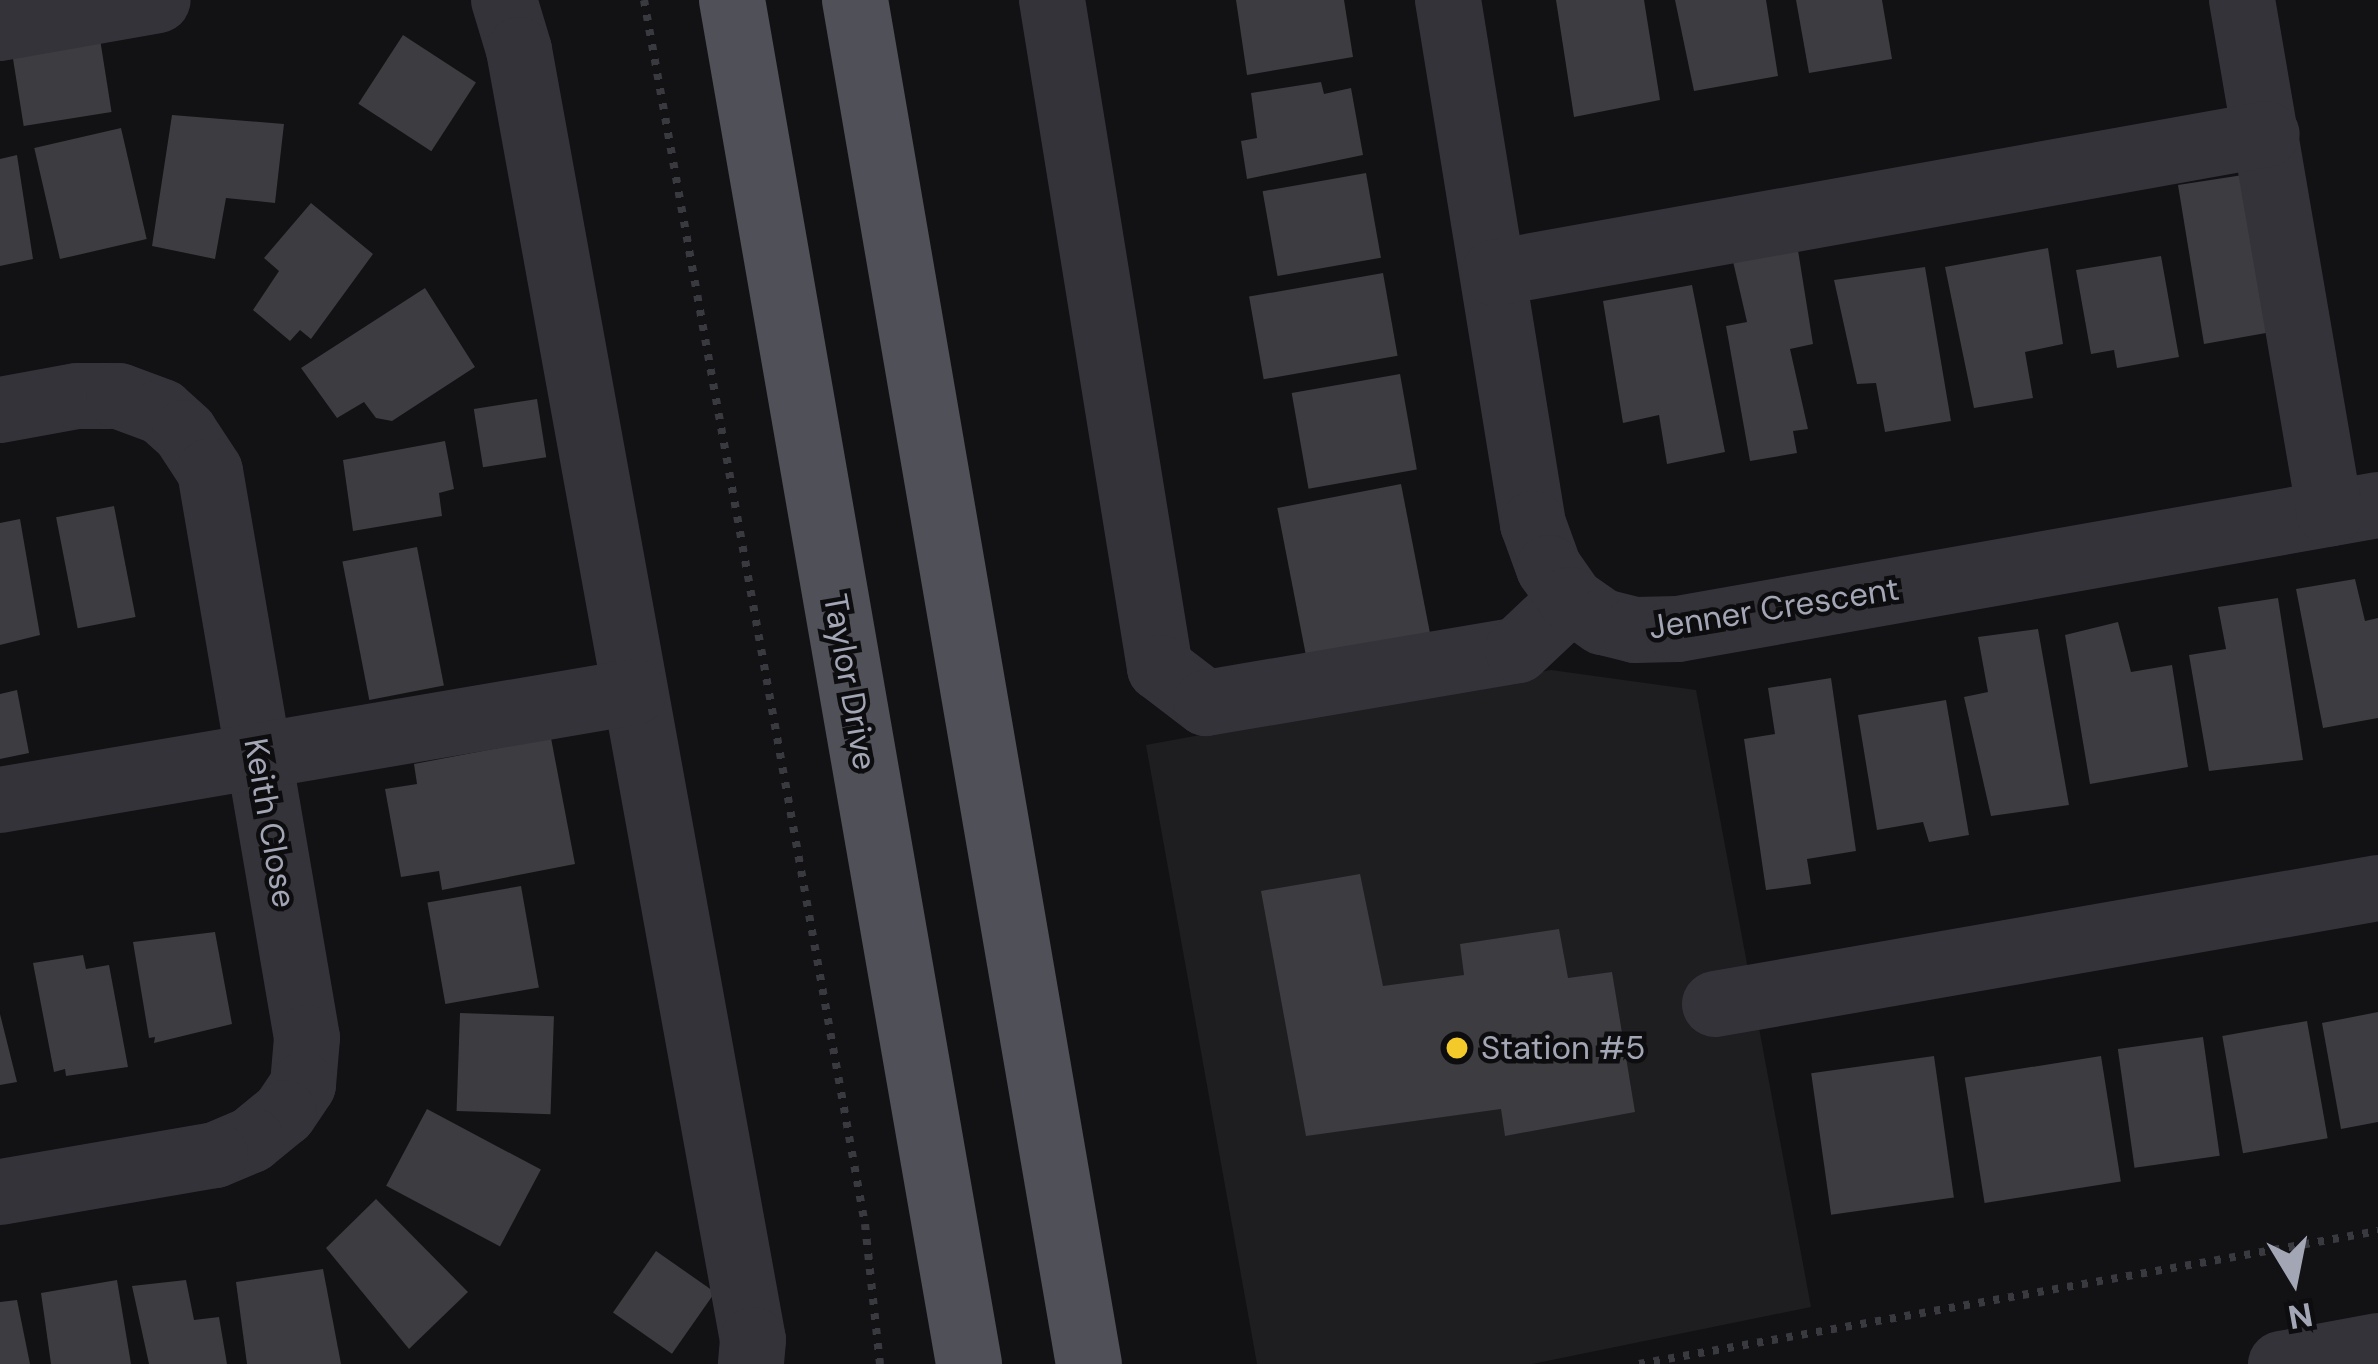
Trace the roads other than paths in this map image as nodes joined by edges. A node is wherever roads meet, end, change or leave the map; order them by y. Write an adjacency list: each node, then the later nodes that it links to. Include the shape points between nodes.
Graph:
1 (158, 0): 8 (street)
2 (504, 0): 14 (street)
3 (732, 0): 22 (main road, Taylor Drive)
4 (854, 0): 23 (main road)
5 (1052, 0): 13 (street, via 1160,668 1206,703 1518,650)
6 (1448, 0): 10 (street)
7 (2242, 0): 9 (street)
8 (0, 28)
9 (2266, 134): 10 (street); 12 (street)
10 (1494, 272): 13 (street, via 1533,524)
11 (0, 410): 15 (street, Keith Close, via 119,396 162,412 185,433 210,471)
12 (2354, 510): 13 (street, Jenner Crescent, via 1678,629 1603,622)
13 (1571, 600)
14 (634, 692): 15 (street); 21 (street, via 753,1340)
15 (259, 758): 16 (street); 19 (street, Keith Close, via 307,1038 303,1085 251,1140 215,1155)
16 (0, 800)
17 (2378, 887): 18 (street)
18 (1715, 1004)
19 (0, 1192)
20 (2378, 1346): 24 (street)
21 (751, 1364)
22 (969, 1364)
23 (1089, 1364)
24 (2282, 1364)

